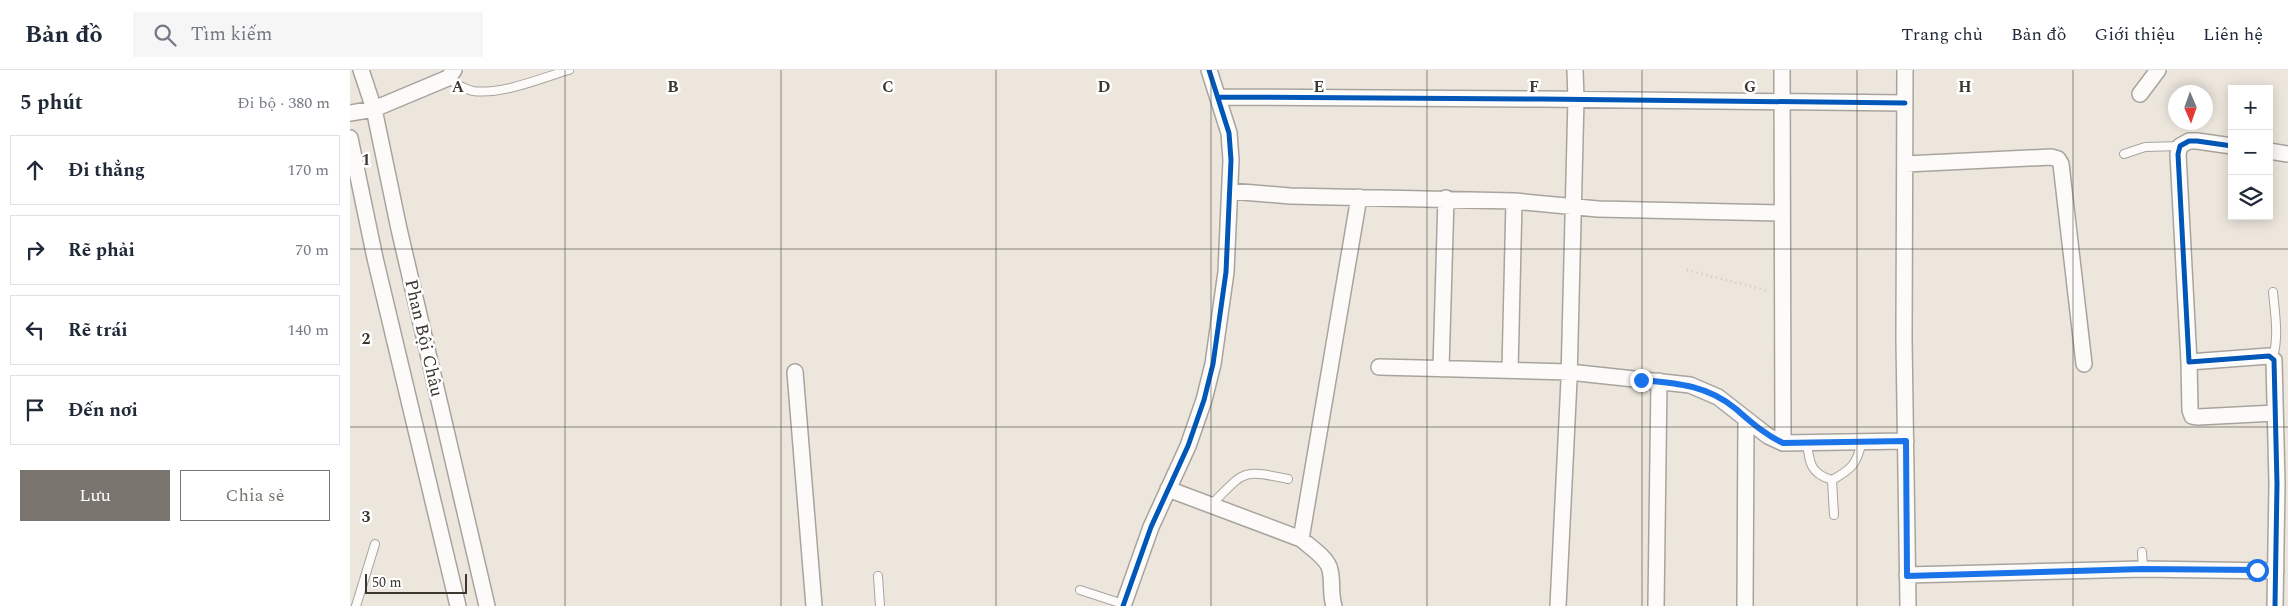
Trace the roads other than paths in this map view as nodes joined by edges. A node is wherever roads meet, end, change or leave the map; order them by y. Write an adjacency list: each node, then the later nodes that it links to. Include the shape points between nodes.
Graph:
1 (361, 70): 14 (street, Phan Bội Châu)
2 (569, 70): 8 (lane, via 499,90 473,90 459,86)
3 (1210, 70): 10 (street)
4 (1575, 70): 11 (street)
5 (1782, 70): 12 (street)
6 (1905, 70): 13 (street)
7 (2158, 70): 9 (street)
8 (451, 74): 14 (street)
9 (2140, 94)
10 (1218, 97): 11 (street); 23 (street, via 1229,133)
11 (1576, 99): 12 (street); 27 (street)
12 (1782, 103): 13 (street); 28 (street)
13 (1905, 103): 22 (street)
14 (374, 109): 15 (street); 61 (street, Phan Bội Châu)
15 (350, 113)
16 (350, 138): 60 (street, Phan Bội Châu, via 375,258)
17 (2228, 145): 18 (street, via 2189,141)
18 (2180, 146): 20 (lane, via 2146,147); 31 (street)
19 (2273, 152): 21 (street)
20 (2124, 154)
21 (2288, 154)
22 (1906, 164): 32 (street, via 2058,159); 41 (street)
23 (1230, 191): 24 (street); 47 (street, via 1226,272 1213,364 1188,446)
24 (1359, 197): 25 (street); 50 (street)
25 (1446, 198): 26 (street); 34 (street)
26 (1514, 201): 27 (street); 35 (street)
27 (1573, 207): 28 (street); 37 (street)
28 (1782, 213): 44 (street)
29 (2273, 292): 30 (lane, via 2277,334)
30 (2273, 357): 31 (street); 39 (street)
31 (2189, 362): 39 (street, via 2192,416)
32 (2084, 364)
33 (1379, 367): 34 (street)
34 (1441, 368): 35 (street)
35 (1510, 370): 37 (street)
36 (795, 372): 62 (street)
37 (1569, 372): 38 (street); 65 (street)
38 (1659, 381): 40 (street, via 1690,385 1718,397); 66 (street)
39 (2276, 412): 54 (street)
40 (1746, 418): 44 (street, via 1768,436); 67 (street)
41 (1906, 441): 43 (street); 56 (street)
42 (1808, 442): 43 (street); 44 (street); 46 (lane, via 1812,468 1821,477)
43 (1862, 442): 46 (lane, via 1850,470)
44 (1783, 443)
45 (1288, 479): 48 (lane, via 1245,474)
46 (1832, 480): 49 (lane)
47 (1168, 489): 48 (street); 58 (street)
48 (1211, 505): 50 (street)
49 (1834, 515)
50 (1301, 539): 64 (street, via 1327,562)
51 (375, 544): 59 (lane)
52 (2142, 552): 53 (lane)
53 (2142, 569): 54 (street); 56 (street)
54 (2276, 570): 69 (street)
55 (878, 576): 63 (lane)
56 (1907, 576): 68 (street)
57 (1080, 590): 58 (lane)
58 (1123, 605)
59 (356, 606)
60 (458, 606)
61 (487, 606)
62 (814, 606)
63 (880, 606)
64 (1334, 606)
65 (1558, 606)
66 (1656, 606)
67 (1746, 606)
68 (1908, 606)
69 (2275, 606)

